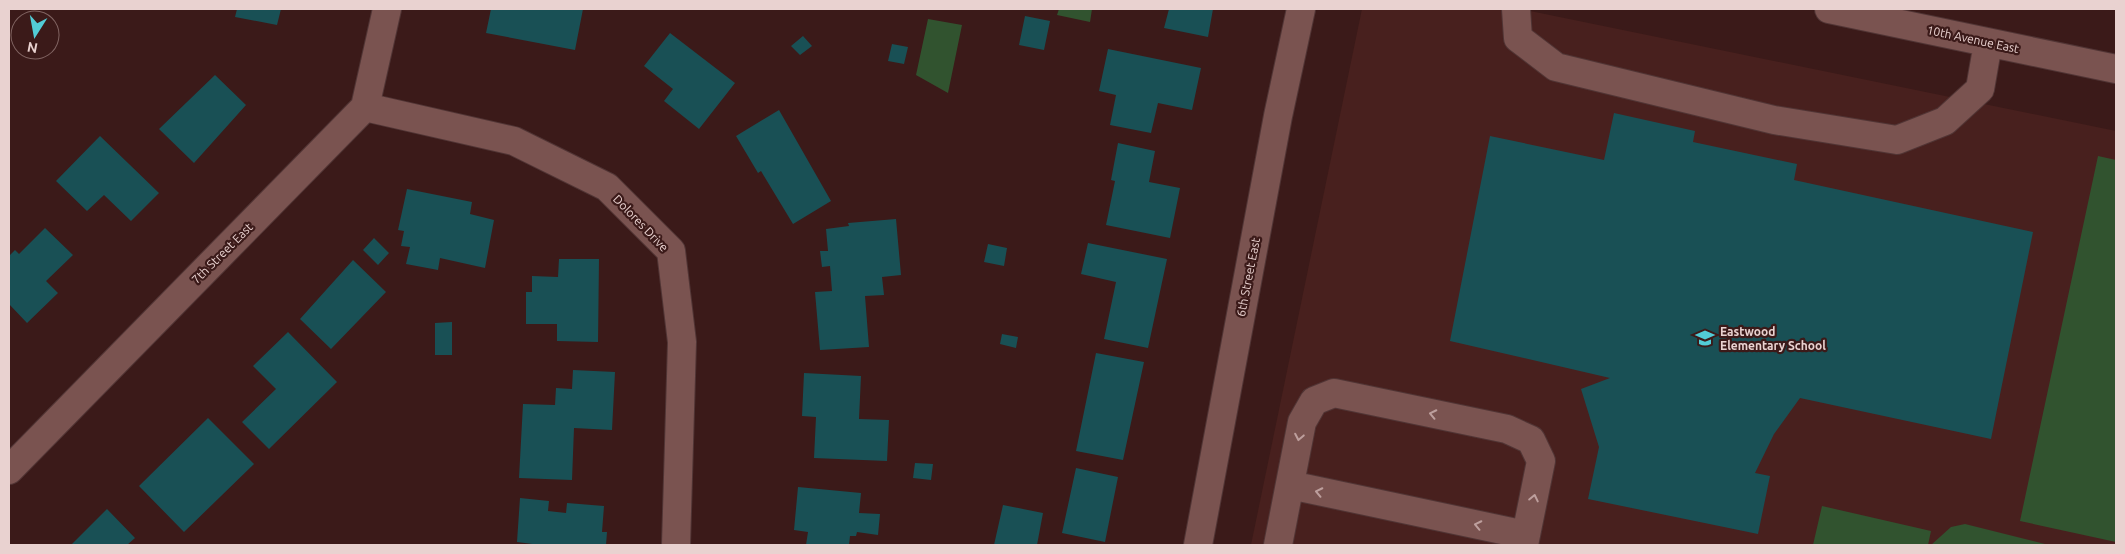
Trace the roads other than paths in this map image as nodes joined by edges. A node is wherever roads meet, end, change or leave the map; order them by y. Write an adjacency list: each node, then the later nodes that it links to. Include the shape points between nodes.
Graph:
1 (387, 9): 7 (street)
2 (1301, 9): 12 (street, 6th Street East)
3 (1516, 9): 5 (street, via 1518,38 1556,67 1774,120 1896,140 1945,121 1980,89)
4 (1829, 9): 5 (street, 10th Avenue East)
5 (1988, 43): 6 (street, 10th Avenue East)
6 (2116, 69)
7 (365, 107): 8 (street, 7th Street East); 11 (street, Dolores Drive, via 514,141 607,187 671,251 682,342)
8 (9, 470)
9 (1290, 486): 10 (street, one-way to 9); 10 (street, one-way to 9, via 1542,461 1531,440 1507,429 1334,393 1314,401 1302,422); 13 (street)
10 (1525, 540)
11 (676, 545)
12 (1198, 545)
13 (1278, 545)

